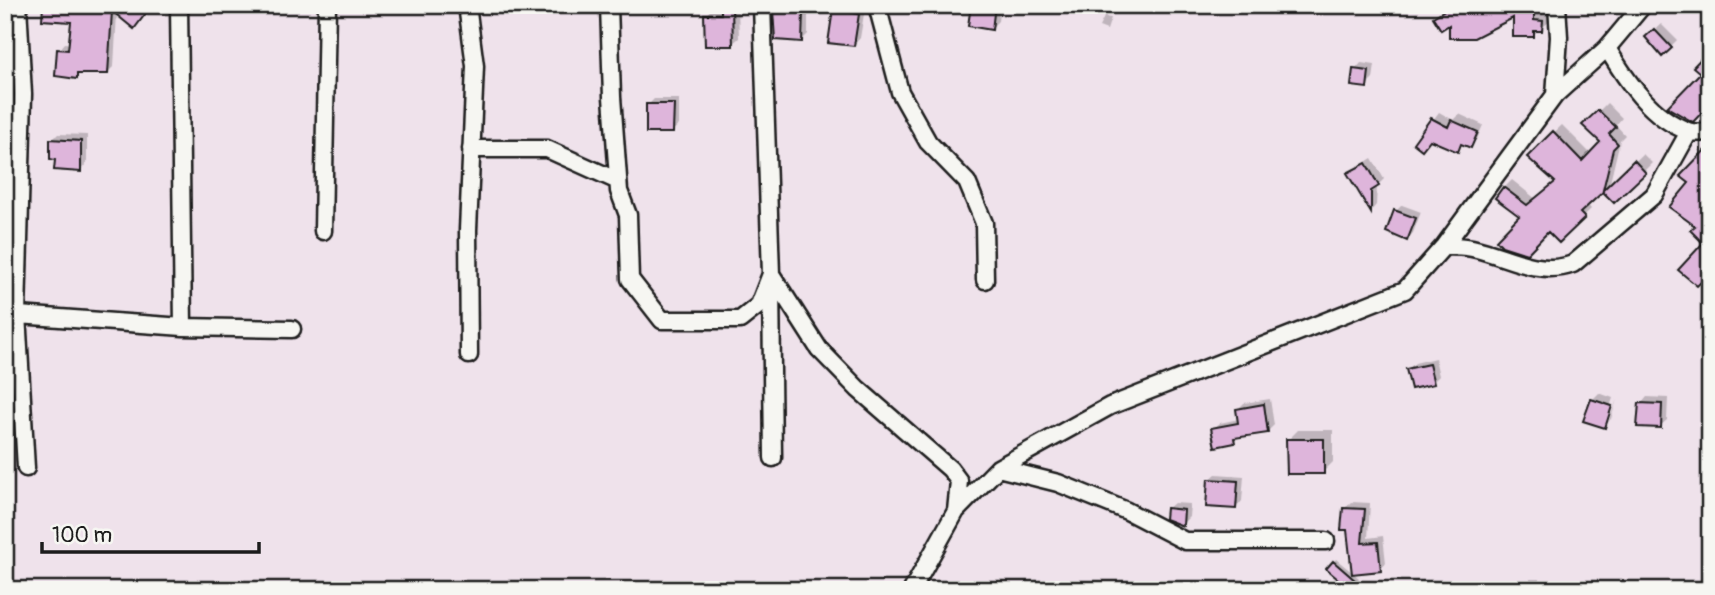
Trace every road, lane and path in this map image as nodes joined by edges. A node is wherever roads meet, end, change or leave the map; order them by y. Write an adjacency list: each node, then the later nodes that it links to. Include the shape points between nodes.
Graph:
1 (18, 5): 20 (street, via 23,94)
2 (180, 5): 21 (street)
3 (327, 5): 16 (street)
4 (467, 5): 14 (street, via 475,66)
5 (609, 5): 15 (street)
6 (762, 5): 18 (street)
7 (877, 5): 19 (street, via 900,92 928,142 967,182 984,223)
8 (1557, 5): 11 (street)
9 (1643, 5): 10 (street)
10 (1607, 48): 11 (street); 12 (street, via 1634,88 1659,114)
11 (1555, 95): 17 (street)
12 (1689, 132): 13 (street); 17 (street, via 1654,195 1573,264 1560,269 1529,267 1471,247)
13 (1710, 132)
14 (471, 149): 15 (street, via 547,149); 23 (street)
15 (618, 181): 18 (street, via 628,215 630,279 662,320 740,320 759,304)
16 (323, 231)
17 (1444, 246): 26 (street, via 1405,290 1110,406)
18 (771, 274): 24 (street); 27 (street, via 819,349 950,469 959,481)
19 (985, 280)
20 (11, 314): 21 (street); 25 (street)
21 (183, 327): 22 (street)
22 (292, 329)
23 (469, 355)
24 (773, 458)
25 (26, 468)
26 (998, 468): 27 (street); 28 (street, via 1058,484 1127,511 1185,541)
27 (956, 511): 29 (street)
28 (1326, 541)
29 (912, 590)

